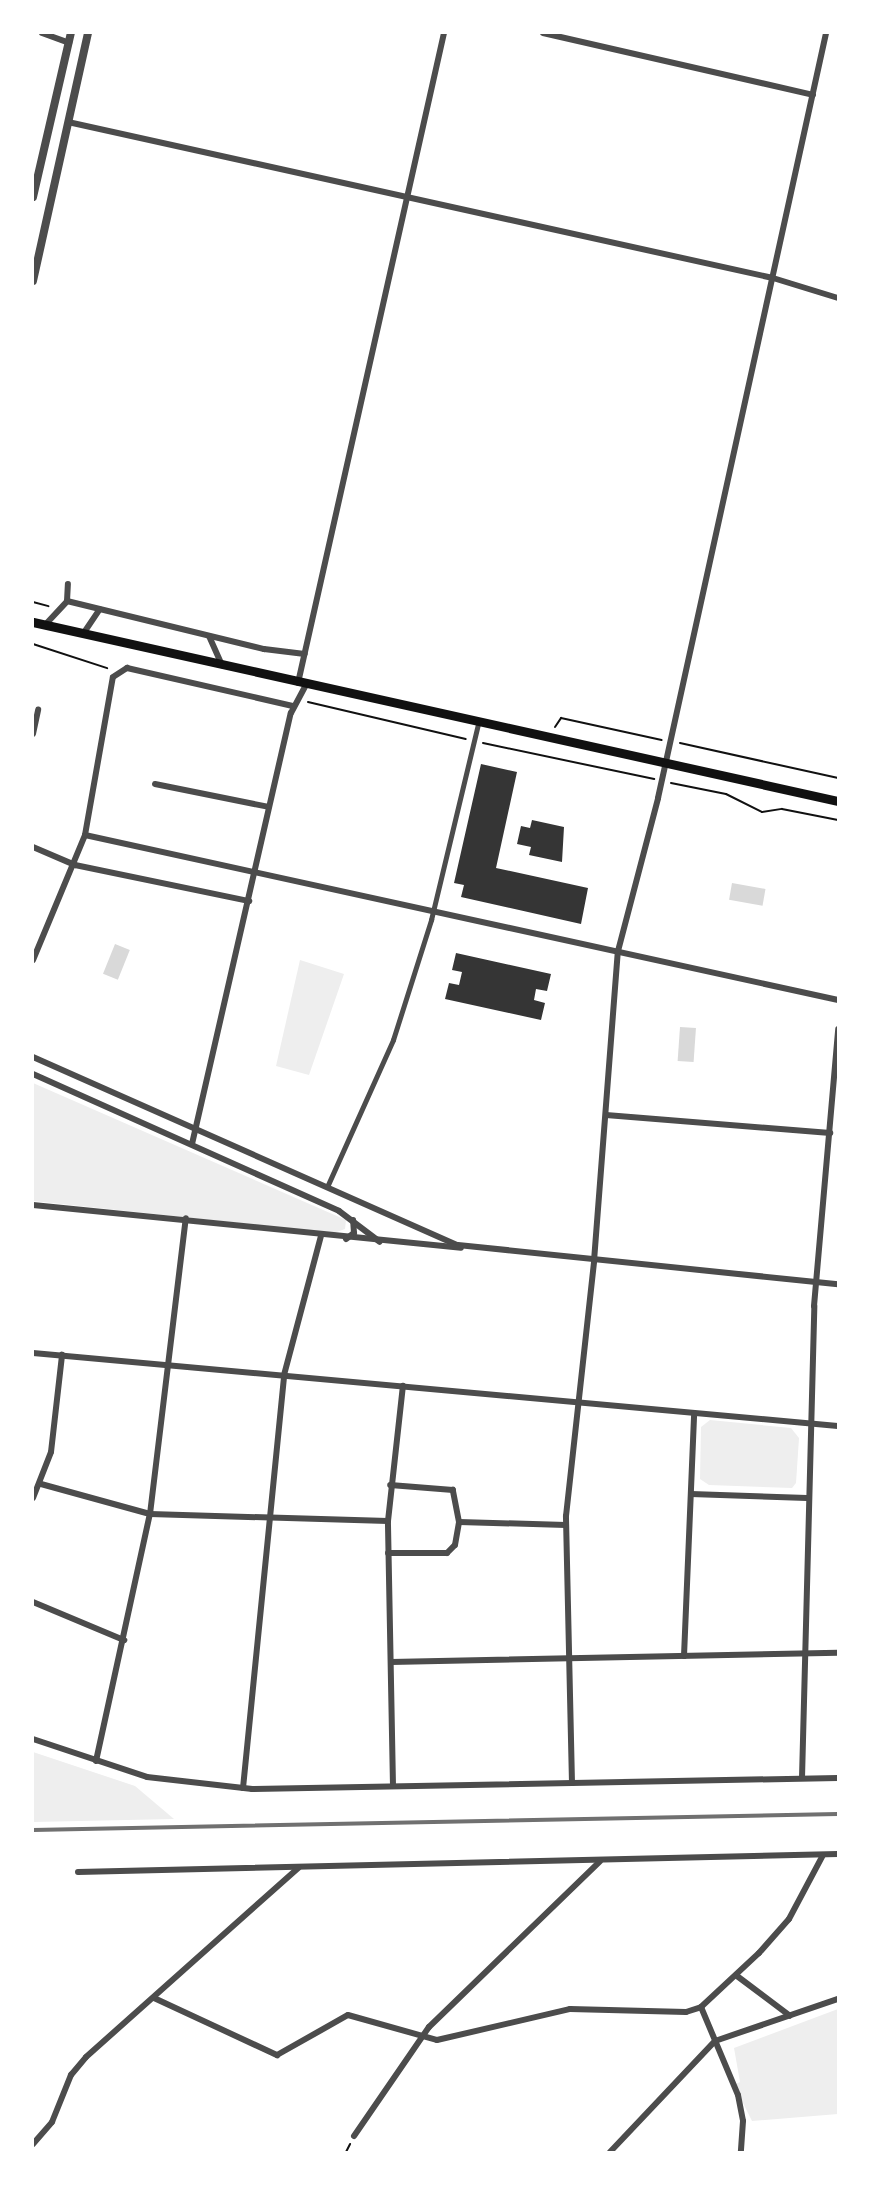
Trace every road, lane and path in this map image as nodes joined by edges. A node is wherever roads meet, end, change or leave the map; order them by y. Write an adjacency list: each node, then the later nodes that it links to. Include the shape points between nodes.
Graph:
1 (42, 33): 7 (street)
2 (71, 33): 7 (street)
3 (88, 33): 9 (street)
4 (444, 33): 11 (street)
5 (543, 33): 8 (street)
6 (826, 33): 8 (street)
7 (69, 43): 10 (street)
8 (813, 95): 12 (street)
9 (68, 122): 11 (street); 13 (street)
10 (33, 197)
11 (408, 197): 12 (street); 24 (street)
12 (773, 278): 14 (street); 35 (street)
13 (33, 281)
14 (838, 298)
15 (68, 584): 16 (street)
16 (67, 601): 17 (path); 18 (street); 20 (street)
17 (33, 602)
18 (100, 609): 21 (street); 22 (street)
19 (33, 622): 20 (main road)
20 (45, 625): 21 (main road)
21 (84, 634): 25 (main road)
22 (208, 636): 24 (street); 25 (street)
23 (33, 644): 26 (path, via 103,665)
24 (305, 654): 27 (street)
25 (222, 666): 27 (main road)
26 (113, 676): 29 (street, via 127,668 272,700); 43 (street)
27 (302, 684): 28 (street); 32 (main road)
28 (299, 700): 29 (street); 34 (path)
29 (292, 709): 41 (street)
30 (38, 710): 33 (street)
31 (561, 718): 35 (path)
32 (478, 724): 34 (street); 36 (main road)
33 (33, 734)
34 (474, 741): 38 (path); 48 (street)
35 (667, 741): 36 (street); 37 (path)
36 (663, 763): 38 (street); 40 (main road)
37 (838, 778)
38 (660, 781): 42 (path, via 726,794 762,812 782,809); 49 (street)
39 (155, 784): 41 (street)
40 (838, 801)
41 (269, 807): 46 (street)
42 (838, 820)
43 (85, 835): 45 (street); 46 (street)
44 (33, 847): 45 (street)
45 (75, 865): 47 (street); 50 (street)
46 (255, 871): 47 (street); 48 (street)
47 (249, 901): 56 (street)
48 (434, 910): 49 (street); 59 (street, via 393,1040)
49 (618, 951): 51 (street); 55 (street)
50 (33, 960)
51 (838, 1000)
52 (838, 1029): 57 (street)
53 (33, 1057): 56 (street)
54 (33, 1074): 58 (street)
55 (606, 1115): 57 (street); 67 (street)
56 (199, 1130): 58 (street); 59 (street)
57 (830, 1133): 68 (street)
58 (192, 1144): 61 (street)
59 (326, 1189): 66 (street)
60 (33, 1205): 62 (street)
61 (350, 1217): 64 (street, via 356,1226); 65 (street)
62 (186, 1218): 63 (street); 72 (street)
63 (321, 1236): 64 (street); 73 (street)
64 (346, 1239): 65 (street)
65 (380, 1242): 66 (street)
66 (477, 1249): 67 (street)
67 (594, 1261): 68 (street); 75 (street)
68 (815, 1282): 69 (street); 77 (street)
69 (838, 1284)
70 (33, 1353): 71 (street)
71 (62, 1355): 72 (street); 79 (street, via 51,1452)
72 (169, 1365): 73 (street); 84 (street)
73 (284, 1376): 74 (street); 85 (street)
74 (402, 1386): 75 (street); 80 (street)
75 (579, 1402): 76 (street); 88 (street)
76 (694, 1413): 77 (street); 81 (street)
77 (808, 1423): 78 (street); 83 (street)
78 (838, 1426)
79 (41, 1484): 82 (street); 84 (street)
80 (390, 1485): 86 (street); 87 (street, via 453,1490)
81 (691, 1494): 83 (street); 94 (street)
82 (33, 1497)
83 (807, 1498): 93 (street)
84 (150, 1514): 85 (street); 91 (street)
85 (270, 1517): 86 (street); 103 (street)
86 (388, 1521): 89 (street)
87 (459, 1522): 88 (street); 89 (street, via 455,1545 447,1553)
88 (566, 1525): 95 (street)
89 (388, 1553): 96 (street)
90 (33, 1602): 91 (street)
91 (124, 1640): 98 (street)
92 (838, 1653): 93 (street)
93 (804, 1654): 94 (street); 99 (street)
94 (684, 1656): 95 (street)
95 (569, 1658): 96 (street); 101 (street)
96 (391, 1662): 102 (street)
97 (33, 1739): 98 (street)
98 (96, 1761): 103 (street, via 147,1777)
99 (802, 1778): 100 (street); 101 (street)
100 (838, 1778)
101 (572, 1783): 102 (street)
102 (393, 1786): 103 (street)
103 (243, 1788)
104 (838, 1854): 105 (street)
105 (823, 1855): 106 (street); 109 (street, via 789,1919)
106 (600, 1861): 107 (street); 114 (street)
107 (299, 1866): 108 (street); 110 (street)
108 (78, 1872)
109 (737, 1976): 112 (street); 113 (street)
110 (154, 1998): 114 (street, via 277,2055 348,2015); 117 (street, via 78,2066 52,2122)
111 (838, 1999): 113 (street)
112 (701, 2007): 114 (street, via 686,2012 570,2009 526,2016 455,2038); 115 (street)
113 (790, 2016): 115 (street)
114 (423, 2036): 116 (street)
115 (715, 2041): 118 (street); 119 (street, via 738,2095)
116 (354, 2136)
117 (33, 2144)
118 (610, 2152)
119 (741, 2152)

